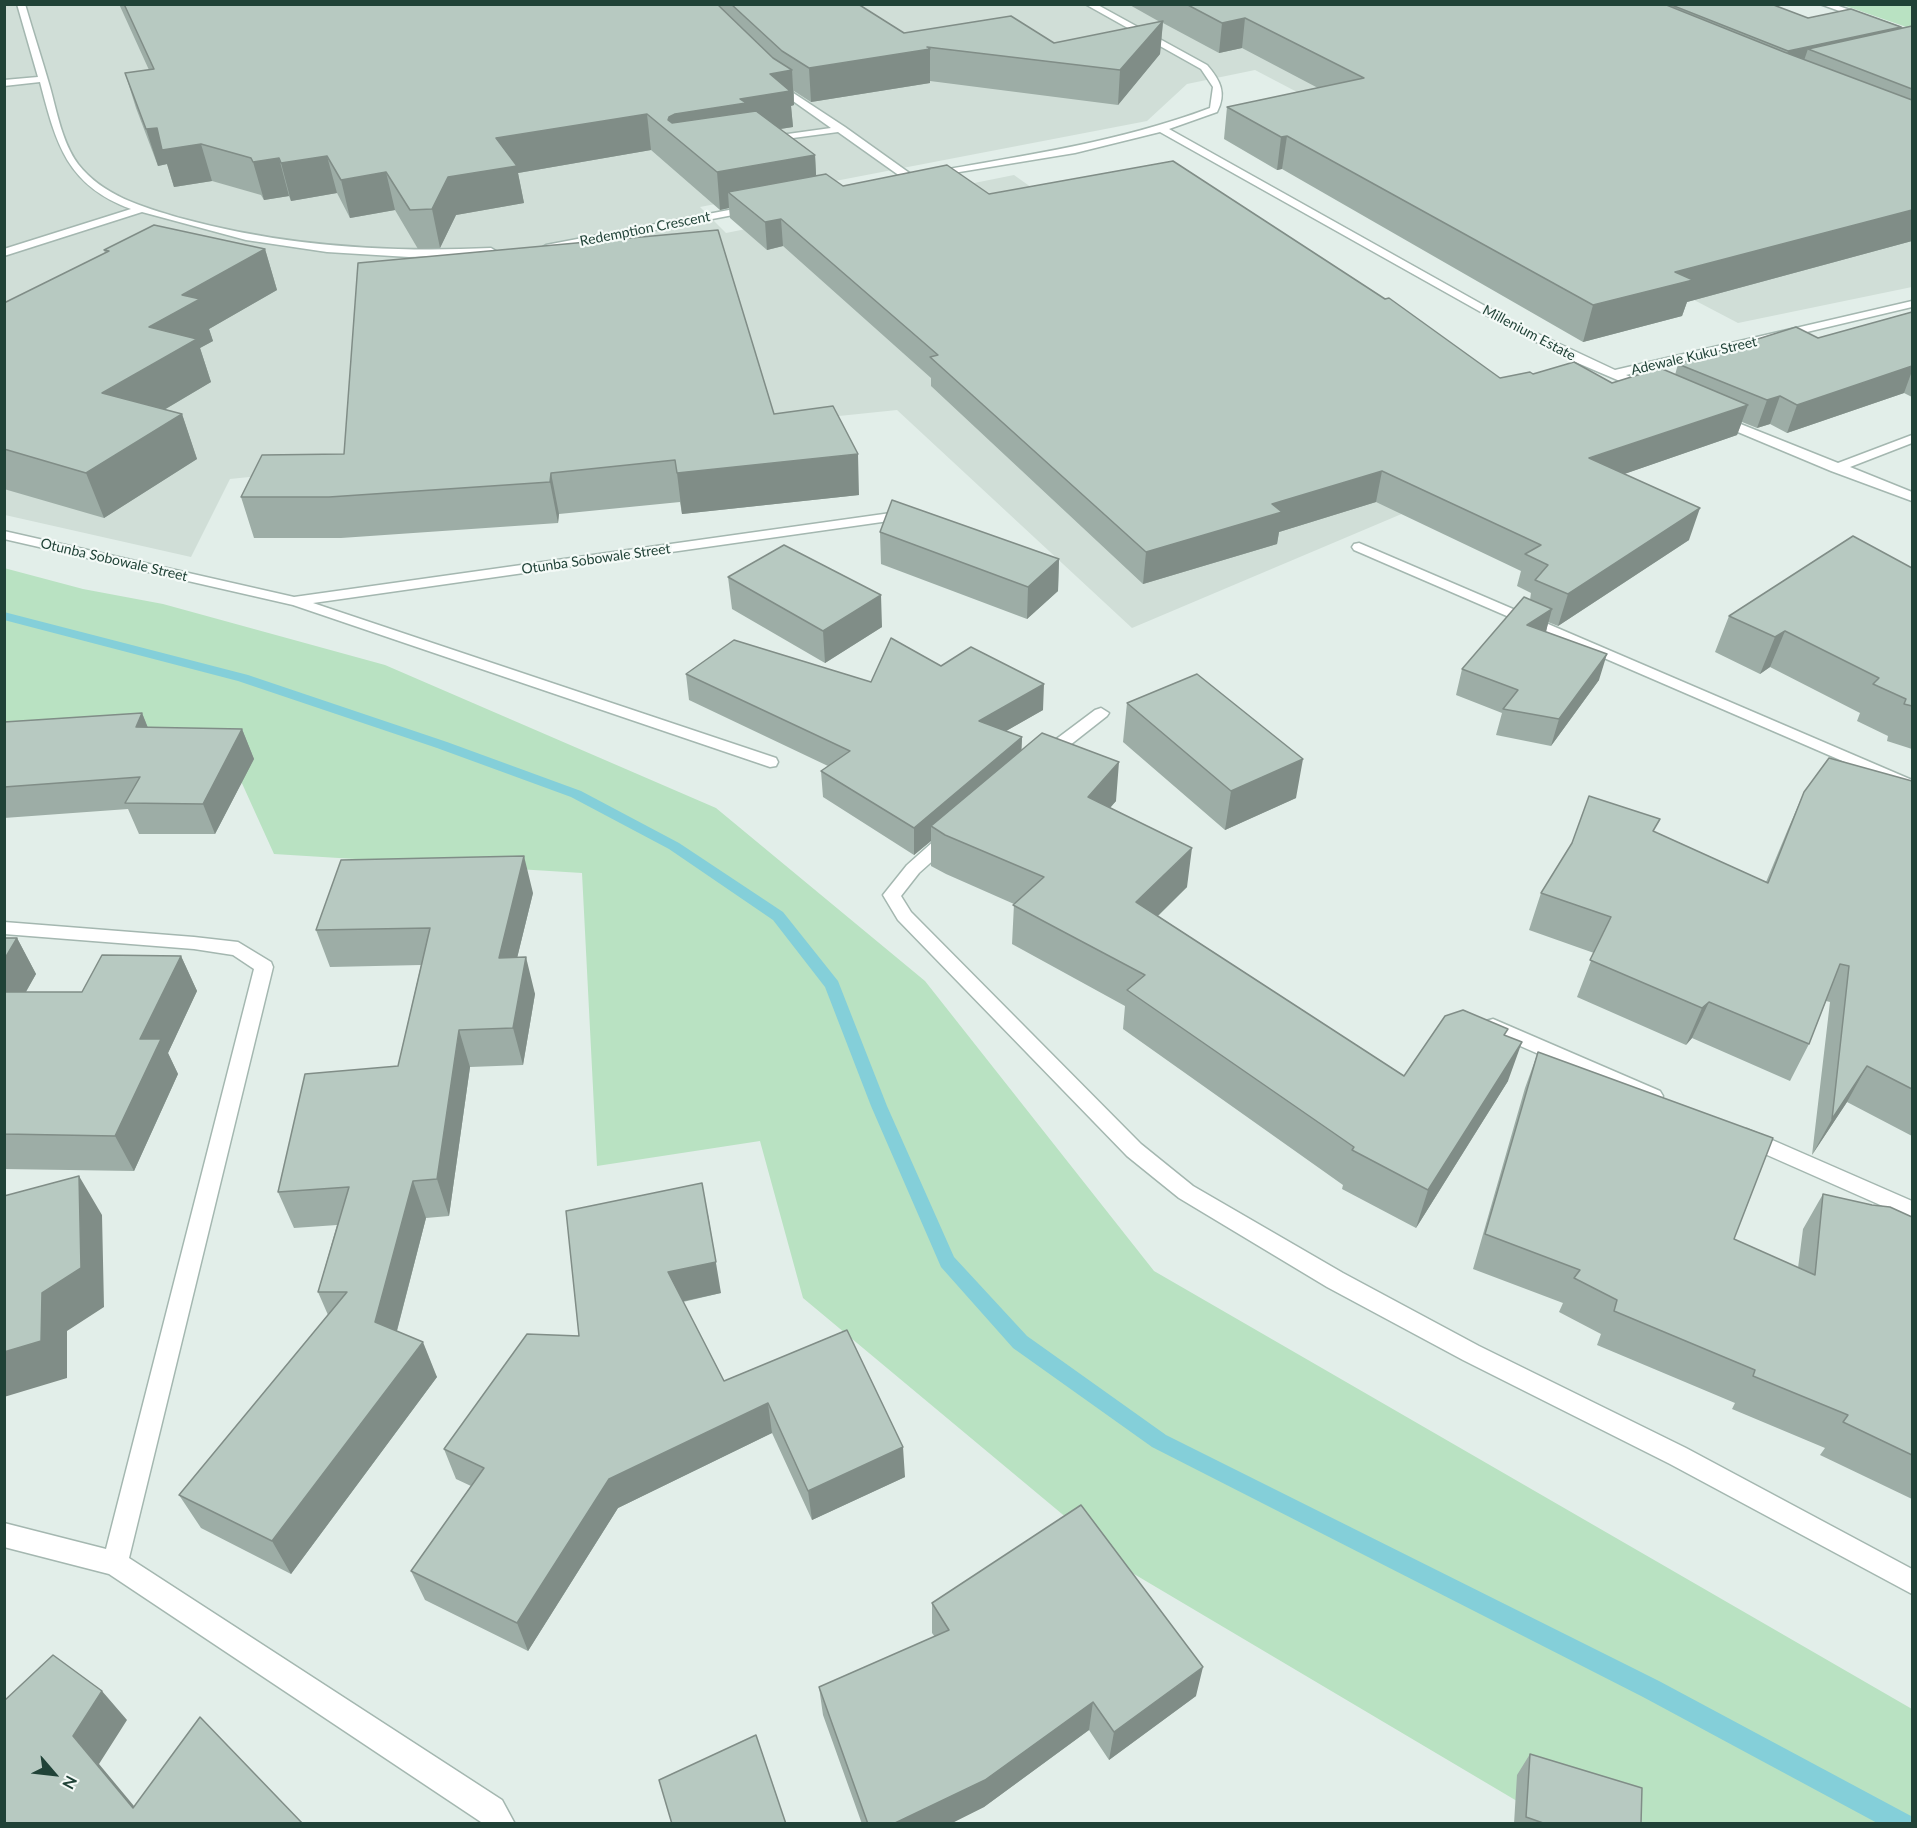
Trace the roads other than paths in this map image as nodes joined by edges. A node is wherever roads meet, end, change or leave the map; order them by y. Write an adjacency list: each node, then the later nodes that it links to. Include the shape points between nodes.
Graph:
1 (21, 4): 6 (street)
2 (1089, 4): 9 (street, via 1204,67 1217,81 1220,97 1214,110)
3 (1824, 4): 4 (street)
4 (1912, 35)
5 (765, 75): 8 (street)
6 (43, 79): 7 (street); 14 (street, via 72,163 92,187)
7 (4, 83)
8 (842, 129): 10 (street); 11 (street)
9 (1164, 129): 11 (street); 19 (street, Millenium Estate, via 1515,327)
10 (760, 141)
11 (911, 179): 12 (street)
12 (899, 181)
13 (772, 205): 15 (street, Redemption Crescent)
14 (142, 209): 16 (street, via 209,230 281,244 413,254); 17 (street)
15 (530, 249)
16 (499, 251)
17 (4, 253)
18 (1912, 304): 19 (street, Adewale Kuku Street)
19 (1615, 374): 20 (street, Millenium Estate)
20 (1654, 392)
21 (1705, 414): 23 (street)
22 (1912, 439): 23 (street)
23 (1836, 468): 24 (street)
24 (1912, 497)
25 (898, 516): 28 (street, Otunba Sobowale Street)
26 (4, 535): 28 (street, Otunba Sobowale Street)
27 (1359, 547): 32 (street)
28 (294, 601): 30 (street, Otunba Sobowale Street)
29 (1101, 713): 31 (street)
30 (770, 762)
31 (1025, 772)
32 (1912, 786)
33 (965, 823): 41 (street, via 913,869 892,895 904,916 1134,1150 1186,1192 1345,1286 1678,1456)
34 (4, 928): 40 (street, via 238,949 264,967)
35 (1493, 1026): 36 (street)
36 (1676, 1106)
37 (1730, 1130): 38 (street)
38 (1912, 1210)
39 (4, 1535): 40 (street)
40 (115, 1563): 42 (street, via 492,1810)
41 (1912, 1582)
42 (501, 1824)

